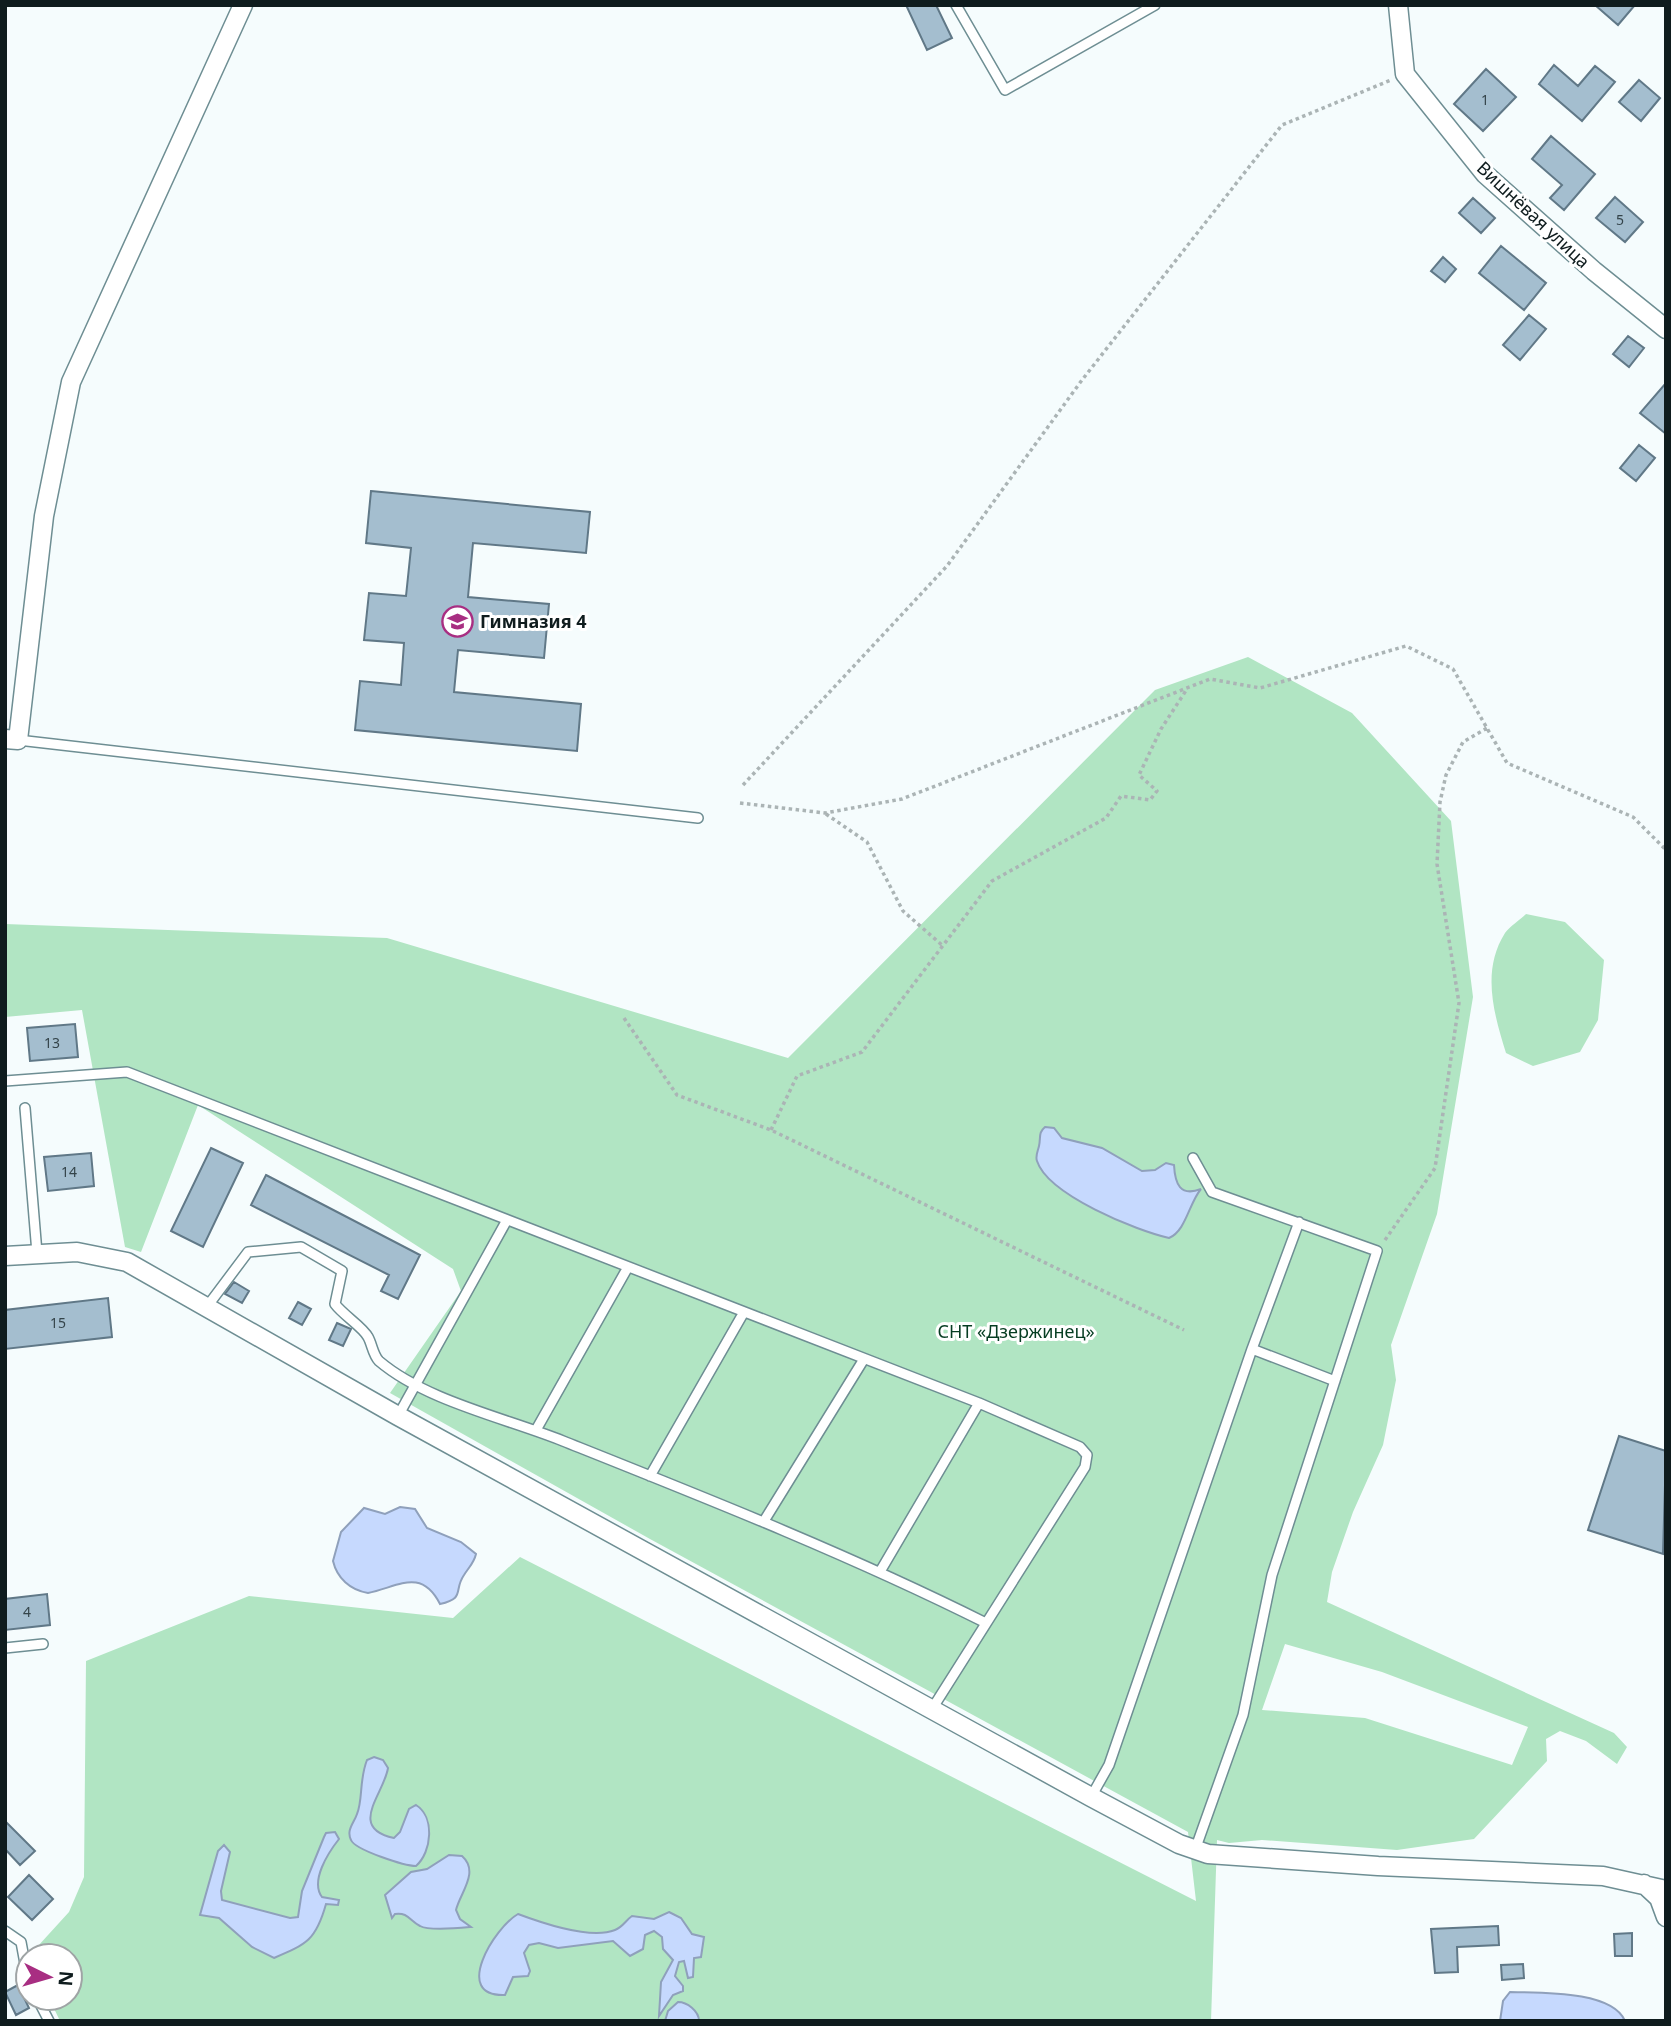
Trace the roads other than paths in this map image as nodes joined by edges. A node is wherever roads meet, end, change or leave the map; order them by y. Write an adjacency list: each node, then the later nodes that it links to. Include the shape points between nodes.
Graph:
1 (243, 5): 6 (street, via 71,382 44,516)
2 (956, 5): 3 (lane, via 1005,90)
3 (1155, 5)
4 (1398, 5): 5 (street, Вишнёвая улица, via 1405,74 1485,174)
5 (1666, 329)
6 (12, 739): 7 (lane)
7 (698, 818)
8 (5, 1082): 11 (lane, via 127,1072)
9 (25, 1108): 13 (lane)
10 (1193, 1158): 12 (lane, via 1212,1192)
11 (507, 1220): 15 (lane); 21 (lane)
12 (1299, 1222): 18 (lane); 20 (lane, via 1377,1251)
13 (37, 1252): 14 (street); 16 (street, via 77,1252 127,1262)
14 (5, 1255)
15 (628, 1267): 17 (lane); 24 (lane)
16 (206, 1308): 21 (lane, via 248,1252 301,1247 342,1271 335,1304 368,1334 377,1359); 23 (street)
17 (744, 1312): 19 (lane); 25 (lane)
18 (1252, 1349): 20 (lane); 32 (lane, via 1109,1765)
19 (864, 1359): 22 (lane); 26 (lane)
20 (1335, 1381): 33 (lane, via 1272,1575 1243,1715)
21 (416, 1383): 23 (lane); 24 (lane, via 462,1406)
22 (979, 1403): 27 (lane); 28 (lane, via 1080,1447 1087,1455)
23 (398, 1416): 31 (street)
24 (536, 1430): 25 (lane)
25 (650, 1476): 26 (lane)
26 (764, 1521): 27 (lane)
27 (881, 1570): 28 (lane)
28 (986, 1623): 31 (lane)
29 (43, 1644): 30 (lane)
30 (5, 1648)
31 (932, 1709): 32 (street)
32 (1091, 1797): 33 (street)
33 (1195, 1850): 34 (street, via 1378,1867 1603,1876)
34 (1644, 1884): 35 (street); 36 (street, via 1659,1898)
35 (1666, 1890)
36 (1666, 1917)
37 (5, 1931): 38 (lane)
38 (21, 1942)

